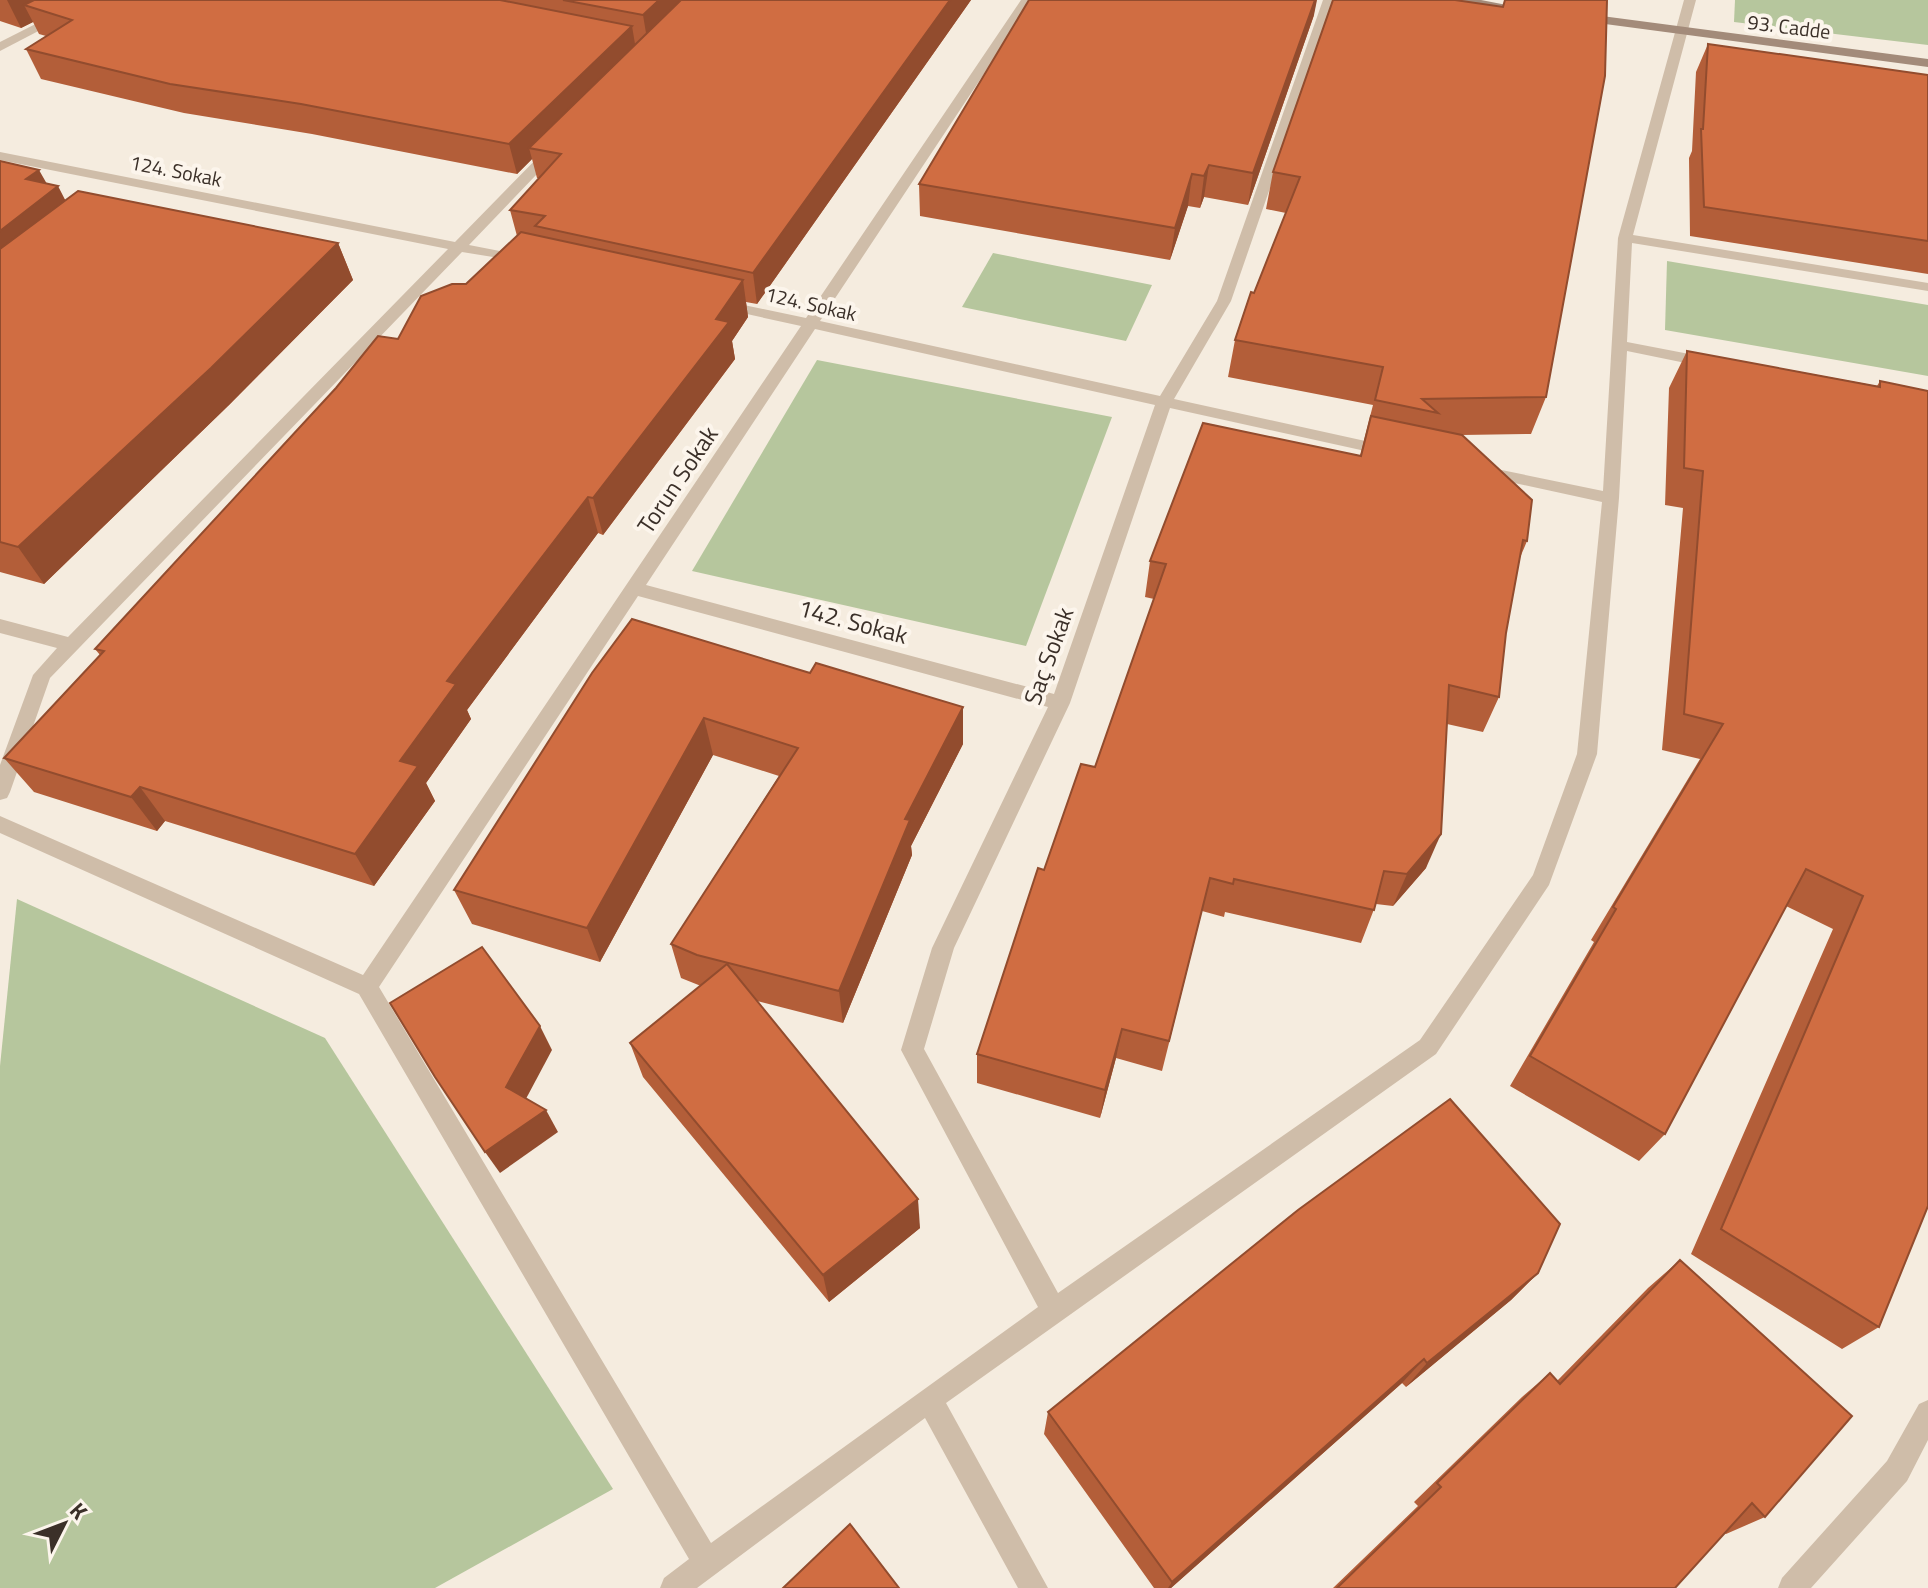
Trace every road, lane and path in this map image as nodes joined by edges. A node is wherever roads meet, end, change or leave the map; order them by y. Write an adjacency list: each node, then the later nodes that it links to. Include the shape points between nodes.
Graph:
1 (92, 0): 9 (street)
2 (1027, 0): 18 (street, Torun Sokak)
3 (1329, 0): 21 (street, Saç Sokak, via 1224,301)
4 (1456, 0): 6 (main road)
5 (1690, 0): 8 (street)
6 (1546, 12)
7 (1561, 14): 8 (main road, 93. Cadde)
8 (1681, 31): 10 (main road, 93. Cadde); 13 (street)
9 (0, 47)
10 (1928, 63)
11 (565, 138): 14 (street)
12 (0, 156): 14 (street, 124. Sokak, via 133,189)
13 (1625, 238): 16 (street); 19 (street)
14 (458, 245): 15 (street, 124. Sokak); 27 (street)
15 (535, 262)
16 (1928, 287)
17 (704, 301): 18 (street, 124. Sokak)
18 (812, 325): 21 (street, 124. Sokak); 25 (street, Torun Sokak)
19 (1620, 345): 20 (street); 24 (street)
20 (1728, 366)
21 (1164, 403): 22 (street, 124. Sokak); 28 (street, Saç Sokak)
22 (1410, 455)
23 (1472, 469): 24 (street)
24 (1611, 498): 32 (street, via 1587,754 1542,879 1428,1047)
25 (634, 588): 28 (street, 142. Sokak); 31 (street, Torun Sokak)
26 (0, 626): 27 (street)
27 (71, 645): 29 (street, via 42,675)
28 (1060, 703): 32 (street, Saç Sokak, via 943,948 912,1050)
29 (0, 792)
30 (0, 824): 31 (street)
31 (367, 987): 35 (street)
32 (1054, 1310): 33 (street)
33 (929, 1399): 35 (street); 37 (street)
34 (1928, 1413): 38 (street, via 1897,1471)
35 (707, 1563): 36 (street)
36 (674, 1588)
37 (1034, 1588)
38 (1792, 1588)

